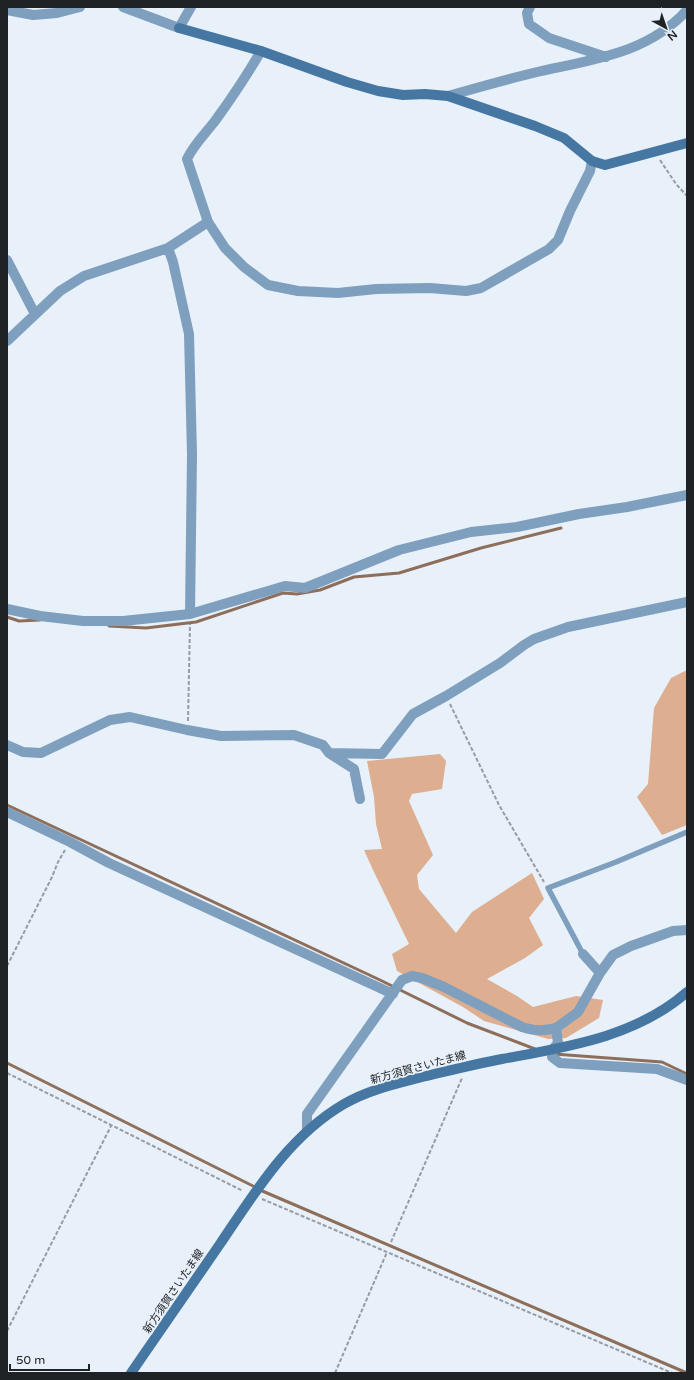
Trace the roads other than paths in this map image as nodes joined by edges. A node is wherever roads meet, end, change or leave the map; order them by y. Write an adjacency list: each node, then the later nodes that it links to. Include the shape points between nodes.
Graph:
1 (80, 7): 5 (street, via 57,13 33,15)
2 (123, 7): 7 (street)
3 (191, 7): 7 (street)
4 (530, 7): 9 (street, via 527,13 529,24 550,38)
5 (7, 10)
6 (687, 10): 9 (street, via 677,22 658,36)
7 (179, 28): 8 (main road)
8 (261, 51): 10 (main road, via 378,91 403,95); 13 (street, via 244,80 214,123 192,148 187,159)
9 (606, 57): 10 (street, via 532,73)
10 (448, 96): 12 (main road, via 564,138)
11 (687, 143): 12 (main road, via 605,165)
12 (592, 161): 13 (street, via 590,171 558,240 549,249 481,288 466,291 430,288 338,293 298,291 268,285 244,267 225,248)
13 (208, 222): 14 (street)
14 (168, 248): 16 (street, via 84,276 60,291); 21 (street, via 189,334 192,454)
15 (7, 260): 16 (street)
16 (35, 314): 17 (street)
17 (7, 341)
18 (687, 495): 21 (street, via 517,527 471,532 399,550 305,588 285,586)
19 (687, 602): 23 (street, via 568,627 534,639 500,663 413,714 382,754)
20 (7, 609): 21 (street, via 83,621 123,621)
21 (190, 614)
22 (7, 745): 23 (street, via 23,752 41,753 110,720 130,718 221,736 294,735 323,745)
23 (329, 753): 24 (street, via 354,770)
24 (360, 799)
25 (7, 812): 31 (street, via 109,863)
26 (687, 832): 28 (lane, via 548,888)
27 (687, 930): 29 (street, via 673,932 613,954)
28 (583, 954): 29 (street)
29 (600, 973): 32 (street, via 578,1012)
30 (687, 992): 33 (main road, 新方須賀さいたま線, via 662,1011 640,1023 610,1035)
31 (392, 994): 32 (street, via 402,980 412,976 422,978 522,1027 535,1031); 35 (street, via 307,1114)
32 (556, 1028): 33 (street, via 558,1043)
33 (553, 1049): 34 (street, via 552,1057 560,1063 657,1069); 35 (main road, 新方須賀さいたま線, via 468,1066 381,1088 338,1108)
34 (687, 1080)
35 (307, 1131): 36 (main road, 新方須賀さいたま線, via 278,1162 253,1196)
36 (131, 1373)

